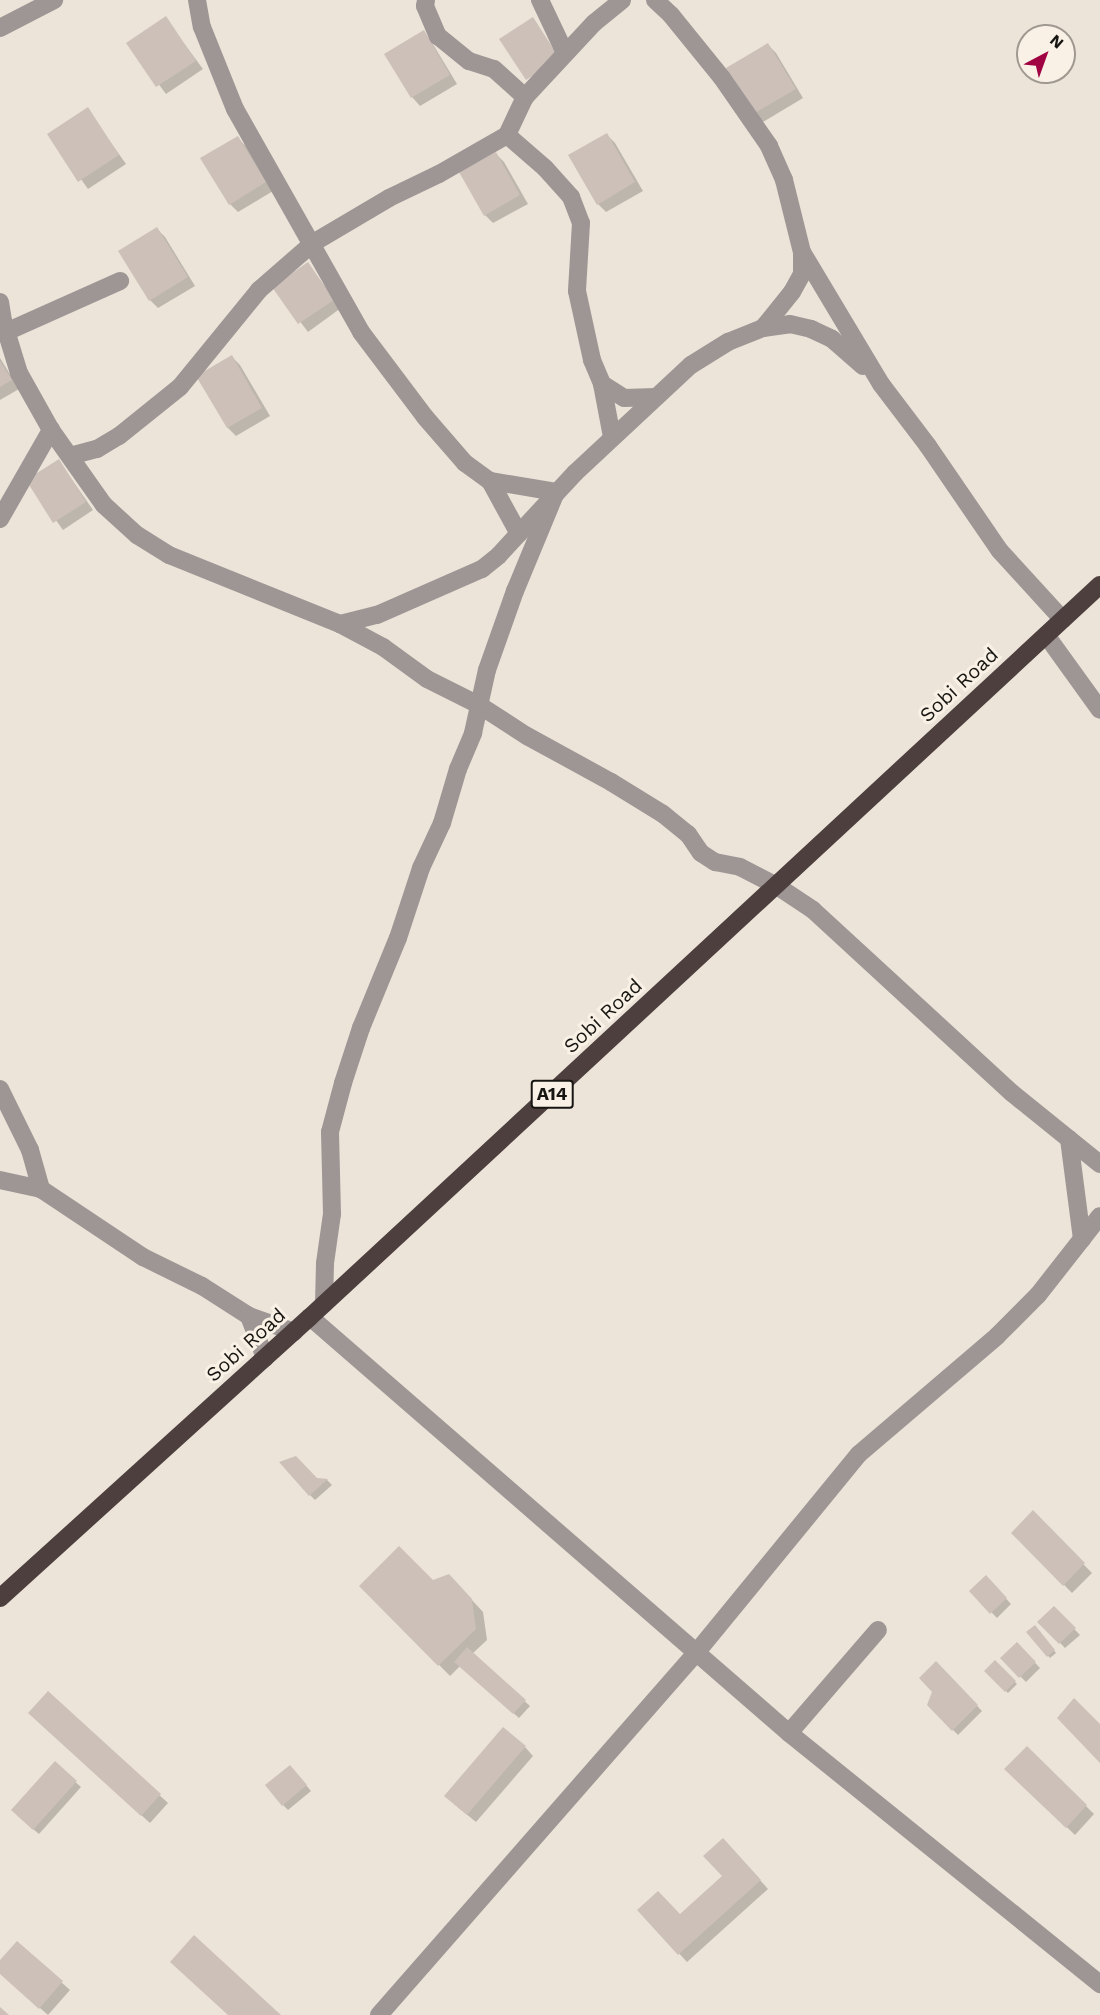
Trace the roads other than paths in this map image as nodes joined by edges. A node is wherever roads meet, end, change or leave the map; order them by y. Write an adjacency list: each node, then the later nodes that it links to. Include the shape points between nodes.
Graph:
1 (54, 0): 7 (street)
2 (197, 0): 11 (street, via 202,27 235,109)
3 (426, 0): 9 (street, via 438,36 469,61 494,69)
4 (540, 0): 8 (street)
5 (622, 0): 8 (street)
6 (655, 0): 12 (street, via 722,78 769,146 783,180)
7 (1, 25)
8 (565, 53): 9 (street)
9 (525, 97): 10 (street)
10 (507, 135): 11 (street); 17 (street, via 571,197 581,224 577,291 592,360)
11 (313, 243): 22 (street, via 259,290 180,387 119,436 97,449); 23 (street, via 361,332 425,417 465,463)
12 (802, 252): 15 (street, via 802,274); 18 (street)
13 (120, 281): 16 (street)
14 (0, 302): 16 (street)
15 (763, 328): 18 (street, via 790,324 811,329 832,339); 19 (street, via 728,342 691,364)
16 (6, 332): 20 (street, via 19,373)
17 (602, 384): 19 (street, via 624,398); 21 (street)
18 (881, 384): 28 (street, via 1000,551)
19 (656, 397): 21 (street)
20 (51, 430): 22 (street); 25 (street)
21 (612, 437): 24 (street)
22 (70, 456): 29 (street, via 104,505 137,535 169,555)
23 (490, 482): 24 (street); 26 (street)
24 (556, 492): 26 (street); 31 (street, via 514,591 487,670)
25 (0, 519)
26 (519, 534): 29 (street, via 482,568 377,615)
27 (1100, 585): 28 (highway, Sobi Road / A14)
28 (1063, 620): 30 (highway, Sobi Road / A14)
29 (340, 624): 31 (street, via 383,647 427,679)
30 (1046, 635): 32 (street); 33 (highway, Sobi Road / A14)
31 (480, 705): 33 (street, via 526,736 663,814 716,862 740,867); 41 (street, via 442,823 421,868 362,1028 330,1132 332,1214)
32 (1100, 710)
33 (777, 886): 35 (street, via 813,910 1011,1093); 41 (highway, Sobi Road / A14)
34 (0, 1089): 38 (street, via 30,1150)
35 (1070, 1139): 36 (street); 40 (street)
36 (1100, 1164)
37 (0, 1180): 38 (street)
38 (40, 1189): 42 (street, via 143,1257 202,1286)
39 (1100, 1216): 40 (street)
40 (1082, 1239): 48 (street, via 1038,1294 997,1336 859,1454)
41 (324, 1304): 43 (highway, Sobi Road / A14)
42 (249, 1316): 44 (street); 45 (street)
43 (310, 1317): 44 (highway, Sobi Road / A14); 48 (street)
44 (294, 1332): 45 (highway, Sobi Road / A14)
45 (265, 1358): 46 (highway, Sobi Road / A14)
46 (0, 1598)
47 (878, 1630): 49 (street)
48 (696, 1653): 49 (street); 51 (street)
49 (789, 1733): 50 (street)
50 (1100, 1984)
51 (379, 2015)

